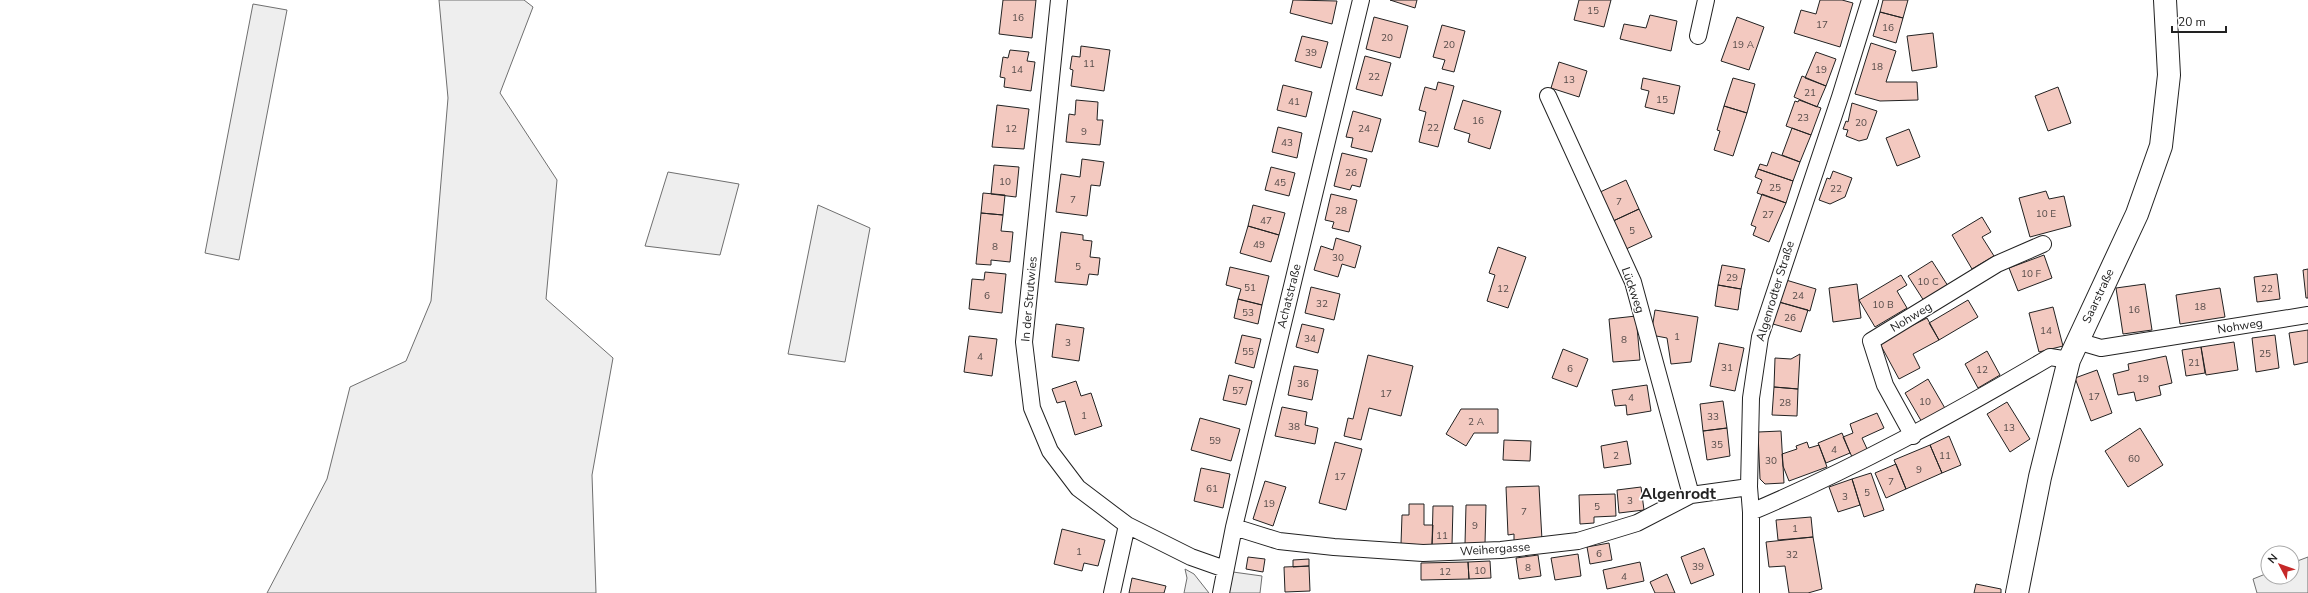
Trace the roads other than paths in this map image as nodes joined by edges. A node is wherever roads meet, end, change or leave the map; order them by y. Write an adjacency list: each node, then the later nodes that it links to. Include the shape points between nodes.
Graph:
1 (1059, 0): 15 (street, In der Strutwies, via 1024,342 1032,408 1050,451 1078,488)
2 (1361, 0): 16 (street, Achatstraße)
3 (1706, 0): 6 (street)
4 (1870, 0): 12 (street, Algenrodter Straße, via 1760,338 1751,398)
5 (2165, 0): 10 (street, Saarstraße, via 2169,75 2161,146 2137,214)
6 (1698, 36)
7 (1548, 96): 13 (street, Lückweg, via 1633,282)
8 (2043, 244): 11 (street, Nohweg, via 1997,264 1871,341 1885,385)
9 (2308, 315): 10 (street, Nohweg)
10 (2073, 351): 11 (street, Nohweg, via 2050,357); 21 (street, Saarstraße, via 2040,477)
11 (1913, 436): 14 (street, Nohweg, via 1811,487)
12 (1748, 487): 13 (street, Weihergasse); 14 (street, Algenrodter Straße)
13 (1691, 495): 16 (street, Weihergasse, via 1637,523 1578,541 1501,550 1423,553 1334,547 1279,541)
14 (1751, 512): 20 (street, Algenrodter Straße)
15 (1128, 525): 17 (street, In der Strutwies, via 1191,557); 18 (street)
16 (1234, 527): 17 (street, Achatstraße)
17 (1225, 569): 19 (street, Achatstraße)
18 (1112, 593)
19 (1221, 593)
20 (1751, 593)
21 (2017, 593)

